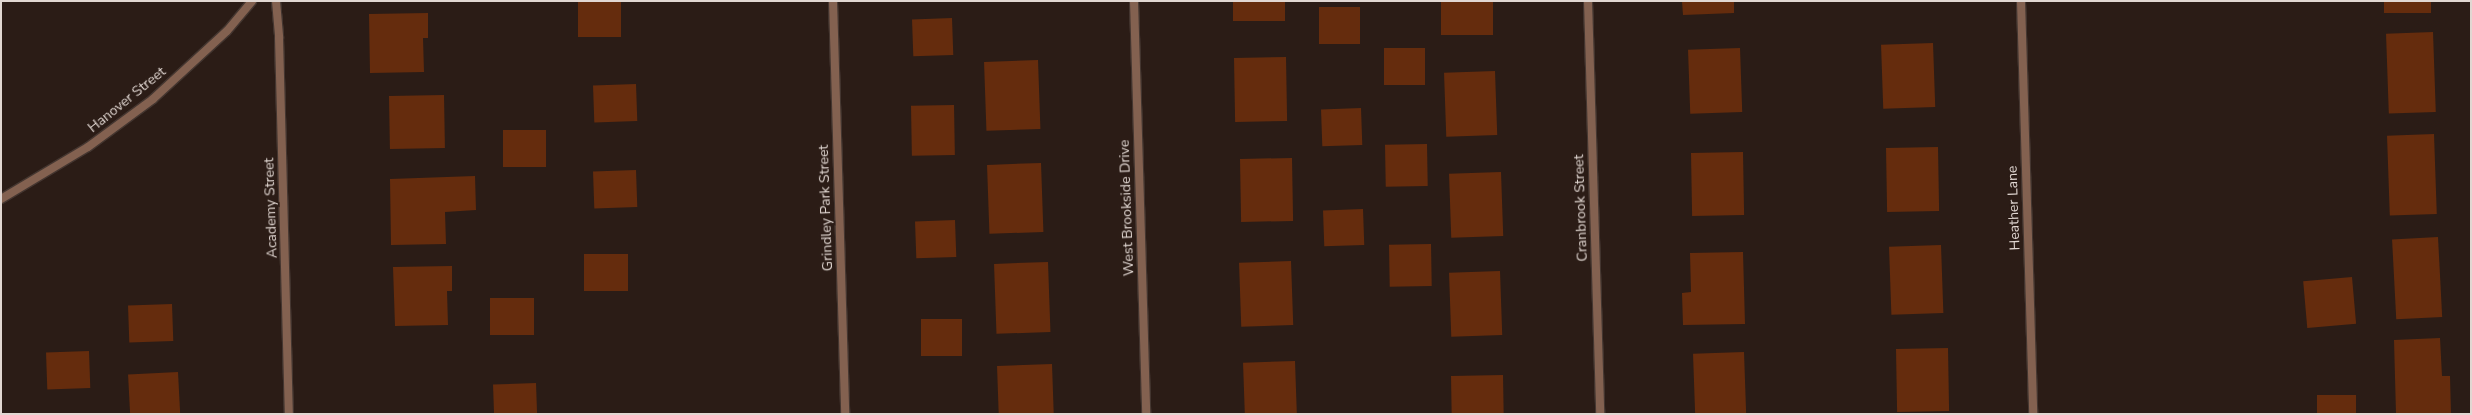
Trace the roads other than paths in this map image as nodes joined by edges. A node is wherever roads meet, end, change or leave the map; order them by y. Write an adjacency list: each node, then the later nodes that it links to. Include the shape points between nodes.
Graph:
1 (252, 1): 7 (street, Hanover Street, via 227,31 152,99 88,147)
2 (276, 1): 8 (street, Academy Street)
3 (833, 1): 9 (street, Grindley Park Street)
4 (1134, 1): 10 (street, West Brookside Drive)
5 (1588, 1): 11 (street, Cranbrook Street)
6 (2022, 1): 12 (street, Heather Lane)
7 (1, 199)
8 (289, 414)
9 (845, 414)
10 (1146, 414)
11 (1600, 414)
12 (2033, 414)

